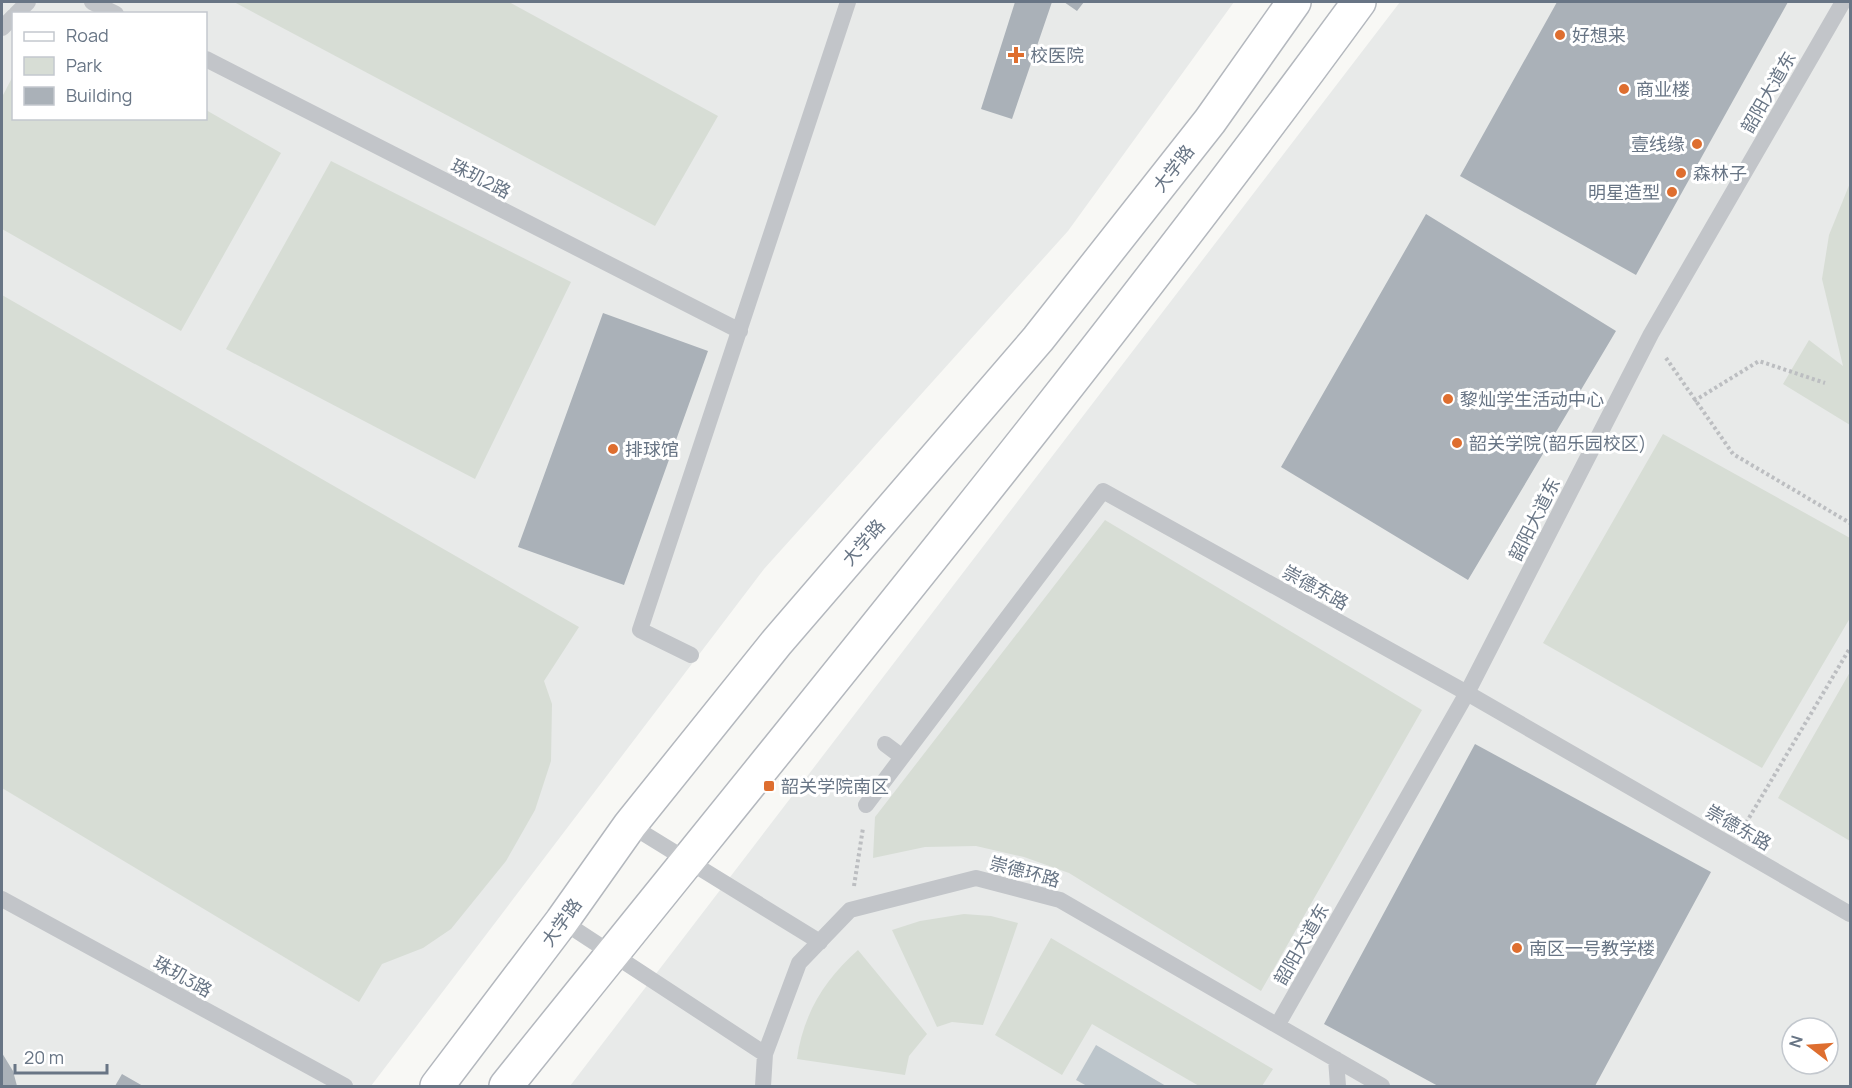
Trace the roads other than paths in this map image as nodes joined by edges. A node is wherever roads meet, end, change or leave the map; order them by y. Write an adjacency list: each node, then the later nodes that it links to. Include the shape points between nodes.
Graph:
1 (92, 2): 6 (lane)
2 (848, 2): 8 (lane)
3 (1294, 2): 14 (main road, 大学路, via 1210,121 1038,339 777,642)
4 (1359, 2): 15 (main road, via 1250,152)
5 (1843, 2): 10 (lane, 韶阳大道东, via 1651,334)
6 (112, 12)
7 (207, 60): 8 (lane, 珠玑2路)
8 (740, 331): 9 (lane, via 640,630)
9 (691, 655)
10 (1467, 693): 12 (lane, 崇德东路, via 1103,491); 17 (lane, 崇德东路); 21 (lane, 韶阳大道东)
11 (885, 744): 12 (lane)
12 (901, 756): 13 (lane, 崇德东路)
13 (866, 805)
14 (630, 825): 15 (lane); 18 (main road, 大学路)
15 (686, 861): 19 (lane); 20 (main road)
16 (2, 899): 24 (lane, 珠玑3路)
17 (1851, 914)
18 (562, 921): 20 (lane); 25 (main road, 大学路)
19 (819, 942): 21 (lane, 崇德环路, via 850,910 976,878 1060,900); 22 (lane, via 799,963)
20 (612, 954): 22 (lane); 26 (main road)
21 (1278, 1024): 23 (lane, 崇德环路)
22 (765, 1054): 27 (lane)
23 (1336, 1059): 28 (lane); 29 (lane, 崇德环路)
24 (345, 1086)
25 (437, 1086)
26 (506, 1086)
27 (763, 1086)
28 (1338, 1086)
29 (1382, 1086)

